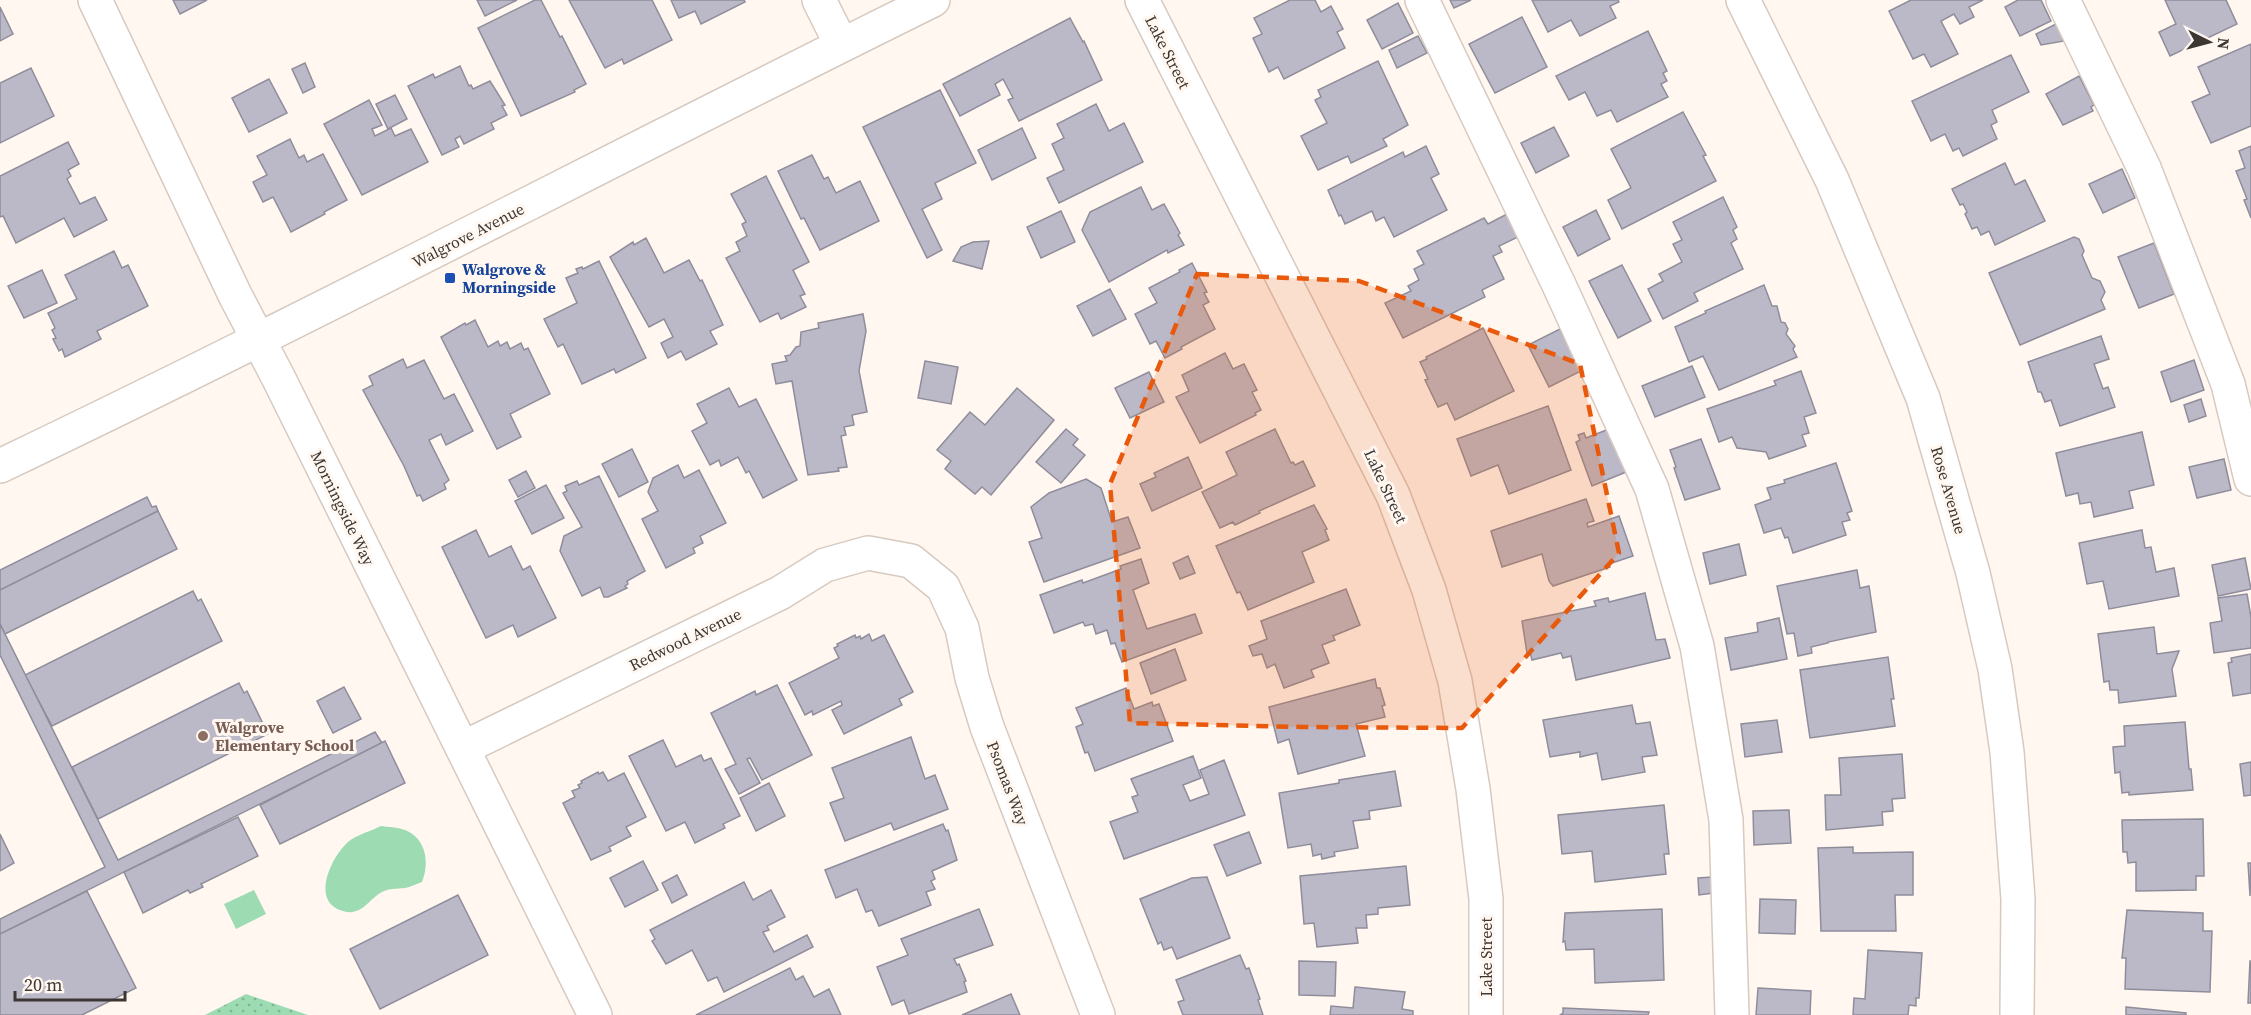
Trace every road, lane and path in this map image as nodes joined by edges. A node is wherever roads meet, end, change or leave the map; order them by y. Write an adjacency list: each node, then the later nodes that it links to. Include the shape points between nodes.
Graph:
1 (94, 0): 9 (street, Morningside Way)
2 (819, 0): 8 (street)
3 (933, 0): 8 (street, Walgrove Avenue)
4 (1142, 0): 16 (street, Lake Street, via 1393,495 1429,590 1455,681 1473,789 1486,899)
5 (1422, 0): 17 (street, via 1652,489 1697,646 1726,820)
6 (1743, 0): 18 (street, Rose Avenue, via 1832,180 1923,398 1973,573 1995,669 2007,752 2018,898)
7 (2063, 0): 11 (street, via 2144,168 2228,384)
8 (841, 44): 9 (street, Walgrove Avenue)
9 (259, 341): 10 (street, Walgrove Avenue); 13 (street, Morningside Way)
10 (0, 466)
11 (2251, 479)
12 (911, 561): 13 (street, Redwood Avenue, via 868,553 825,566 780,593); 15 (street, Psomas Way, via 943,587 962,628 987,727)
13 (463, 748): 14 (street, Morningside Way)
14 (595, 1015)
15 (1098, 1015)
16 (1486, 1015)
17 (1732, 1015)
18 (2017, 1015)

